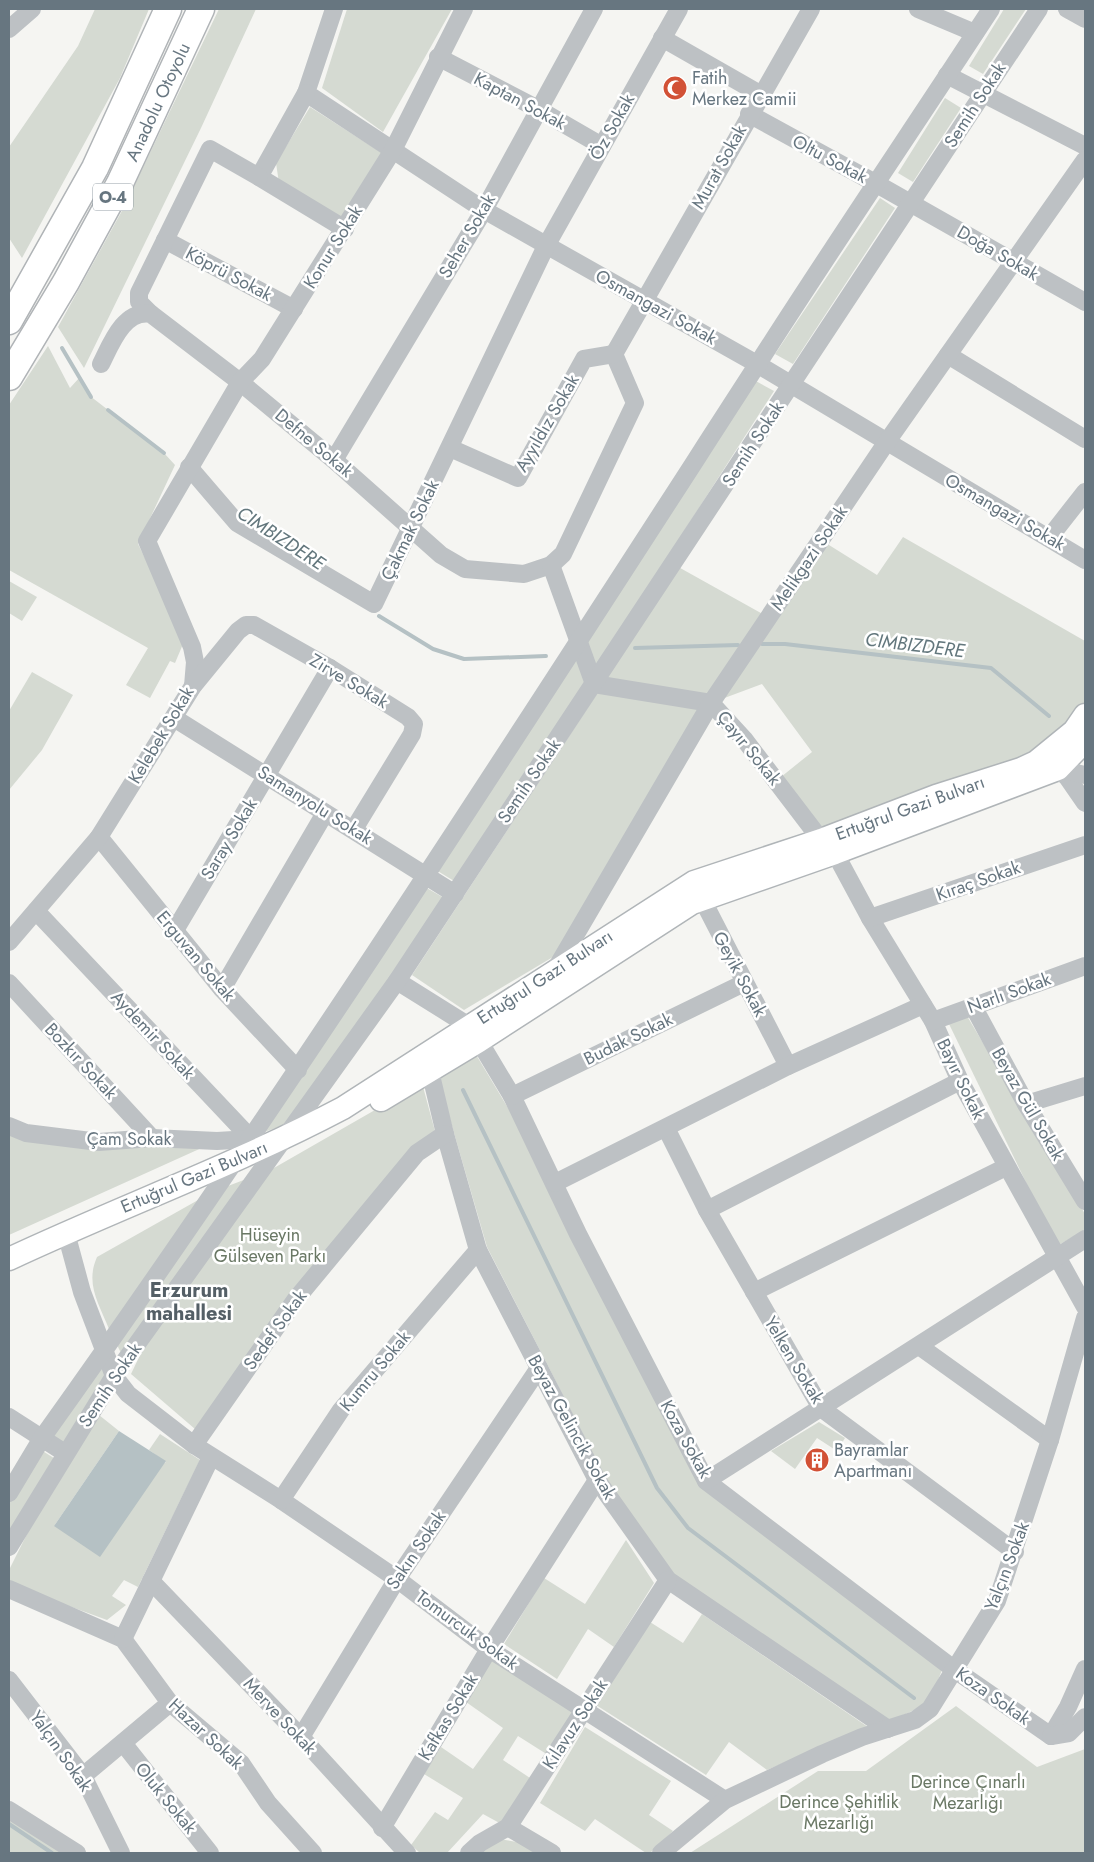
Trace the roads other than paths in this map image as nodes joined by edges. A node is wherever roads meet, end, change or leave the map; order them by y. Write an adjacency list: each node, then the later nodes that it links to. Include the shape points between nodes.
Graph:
1 (32, 9): 14 (street)
2 (168, 9): 40 (highway, Anadolu Otoyolu / O-4, via 94,168)
3 (201, 9): 45 (highway, Anadolu Otoyolu / O-4, via 120,183)
4 (334, 9): 19 (street)
5 (464, 9): 17 (street, Konur Sokak)
6 (594, 9): 22 (street, Seher Sokak)
7 (679, 9): 16 (street, Öz Sokak)
8 (811, 9): 21 (street, Murat Sokak)
9 (918, 9): 15 (street)
10 (991, 9): 15 (street, Semih Sokak)
11 (1039, 9): 20 (street, Semih Sokak)
12 (1067, 9): 13 (street)
13 (1085, 19)
14 (9, 29)
15 (975, 32): 18 (street, Semih Sokak)
16 (662, 38): 21 (street); 24 (street, Öz Sokak)
17 (438, 58): 22 (street, Kaptan Sokak); 26 (street, Konur Sokak)
18 (947, 75): 20 (street); 29 (street, Semih Sokak)
19 (306, 93): 26 (street, Osmangazi Sokak); 28 (street)
20 (983, 93): 25 (street); 30 (street, Semih Sokak)
21 (760, 94): 23 (street, Murat Sokak)
22 (538, 109): 24 (street, Kaptan Sokak); 31 (street, Seher Sokak)
23 (749, 114): 29 (street, Oltu Sokak); 36 (street, Murat Sokak)
24 (602, 146): 34 (street, Öz Sokak)
25 (1085, 146)
26 (393, 150): 31 (street, Osmangazi Sokak); 32 (street, Konur Sokak)
27 (1085, 160): 35 (street, Melikgazi Sokak)
28 (258, 177): 32 (street); 33 (street, Köprü Sokak, via 210,149)
29 (875, 183): 30 (street, Oltu Sokak); 44 (street, Semih Sokak)
30 (911, 203): 35 (street, Doğa Sokak); 47 (street, Semih Sokak)
31 (484, 210): 34 (street, Osmangazi Sokak); 51 (street, Seher Sokak)
32 (345, 229): 38 (street, Konur Sokak)
33 (165, 240): 38 (street, Köprü Sokak); 39 (street, Köprü Sokak, via 139,293 140,302)
34 (546, 246): 36 (street, Osmangazi Sokak); 50 (street, Çakmak Sokak)
35 (1014, 262): 37 (street, Doğa Sokak); 42 (street, Melikgazi Sokak)
36 (644, 300): 41 (street, Murat Sokak); 44 (street, Osmangazi Sokak)
37 (1085, 302)
38 (294, 308): 46 (street, Konur Sokak, via 262,359)
39 (152, 314): 43 (street, via 142,312 128,320 114,338); 46 (street, Defne Sokak)
40 (9, 321)
41 (614, 354): 50 (street, Ayyıldız Sokak, via 584,359 518,478); 57 (street, via 635,403 563,554)
42 (948, 355): 48 (street); 49 (street, Melikgazi Sokak)
43 (101, 364)
44 (757, 364): 47 (street, Osmangazi Sokak); 58 (street, Semih Sokak)
45 (9, 377)
46 (240, 382): 51 (street, Defne Sokak); 52 (street, Konur Sokak)
47 (791, 385): 49 (street, Osmangazi Sokak); 60 (street, Semih Sokak)
48 (1085, 439)
49 (886, 443): 55 (street, Osmangazi Sokak); 62 (street, Melikgazi Sokak)
50 (450, 448): 54 (street, Çakmak Sokak)
51 (334, 460): 54 (street, Defne Sokak)
52 (187, 471): 54 (street, Çakmak Sokak, via 237,523 374,604); 61 (street, Kelebek Sokak, via 147,541 192,647)
53 (1085, 492): 55 (street)
54 (411, 526): 57 (street, Defne Sokak, via 441,556 465,569 524,574)
55 (1049, 538): 56 (street, Osmangazi Sokak)
56 (1085, 560)
57 (551, 565): 58 (street)
58 (579, 643): 60 (street); 75 (street, Semih Sokak)
59 (330, 668): 61 (street, Zirve Sokak, via 254,625 246,625 238,630); 67 (street, Saray Sokak); 71 (street, Zirve Sokak, via 414,724 412,734)
60 (594, 684): 62 (street, Çayır Sokak); 77 (street, Semih Sokak)
61 (194, 686): 64 (street, Kelebek Sokak)
62 (711, 703): 74 (street, Çayır Sokak, via 744,739); 83 (street, Melikgazi Sokak)
63 (1085, 715): 74 (main road, Ertuğrul Gazi Bulvarı, via 1074,731 1036,762 936,796)
64 (174, 718): 67 (street, Samanyolu Sokak); 72 (street, Kelebek Sokak)
65 (1085, 741): 66 (main road, Ertuğrul Gazi Bulvarı)
66 (1058, 769): 68 (street); 69 (street); 74 (main road, Ertuğrul Gazi Bulvarı)
67 (267, 775): 70 (street, Samanyolu Sokak); 80 (street, Saray Sokak)
68 (1085, 775)
69 (1085, 804)
70 (325, 813): 71 (street, Samanyolu Sokak); 87 (street)
71 (354, 829): 75 (street, Samanyolu Sokak)
72 (99, 837): 78 (street, Kelebek Sokak); 80 (street, Erguvan Sokak)
73 (1085, 845): 79 (street, Kıraç Sokak)
74 (828, 846): 76 (main road, Ertuğrul Gazi Bulvarı); 79 (street, Bayır Sokak)
75 (425, 876): 77 (street, Samanyolu Sokak); 93 (street, Semih Sokak)
76 (698, 891): 83 (main road, Ertuğrul Gazi Bulvarı); 86 (street, Geyik Sokak); 91 (main road, Ertuğrul Gazi Bulvarı, via 692,903)
77 (455, 894): 84 (street, Semih Sokak)
78 (36, 911): 81 (street, Kelebek Sokak); 104 (street, Aydemir Sokak)
79 (870, 918): 88 (street, Bayır Sokak)
80 (174, 932): 87 (street, Erguvan Sokak)
81 (9, 942)
82 (1085, 966): 89 (street, Narlı Sokak)
83 (555, 970): 91 (main road, Ertuğrul Gazi Bulvarı)
84 (397, 981): 91 (street); 103 (street, Semih Sokak)
85 (9, 983): 102 (street, Bozkır Sokak)
86 (744, 983): 92 (street, Geyik Sokak); 97 (street, Budak Sokak)
87 (222, 989): 93 (street, Erguvan Sokak)
88 (922, 1005): 90 (street, Bayır Sokak); 92 (street)
89 (973, 1006): 90 (street, Narlı Sokak); 98 (street, Beyaz Gül Sokak)
90 (933, 1021): 95 (street, Bayır Sokak)
91 (474, 1033): 94 (main road, Ertuğrul Gazi Bulvarı); 97 (street, Koza Sokak); 103 (main road, Ertuğrul Gazi Bulvarı)
92 (788, 1066): 100 (street)
93 (298, 1070): 104 (street, Semih Sokak)
94 (430, 1071): 101 (street, Beyaz Gelincik Sokak); 104 (main road, Ertuğrul Gazi Bulvarı, via 355,1116)
95 (960, 1080): 106 (street, Bayır Sokak); 110 (street)
96 (1085, 1086): 98 (street)
97 (512, 1096): 108 (street, Koza Sokak)
98 (1026, 1104): 109 (street, Beyaz Gül Sokak)
99 (9, 1126): 102 (street, Çam Sokak, via 26,1133 99,1142)
100 (666, 1128): 108 (street); 110 (street, Yelken Sokak)
101 (445, 1134): 113 (street, Beyaz Gelincik Sokak); 128 (street, Sedef Sokak, via 416,1153 296,1299)
102 (152, 1138): 104 (street, Çam Sokak, via 217,1141)
103 (284, 1139): 104 (main road, Ertuğrul Gazi Bulvarı)
104 (261, 1148): 105 (main road, Ertuğrul Gazi Bulvarı); 107 (main road, Ertuğrul Gazi Bulvarı); 123 (street, Semih Sokak)
105 (236, 1160): 107 (street, Semih Sokak); 115 (main road, Ertuğrul Gazi Bulvarı)
106 (1006, 1167): 114 (street, Bayır Sokak); 117 (street)
107 (220, 1182): 112 (main road, Ertuğrul Gazi Bulvarı); 121 (street, Semih Sokak)
108 (555, 1183): 132 (street, Koza Sokak)
109 (1085, 1201)
110 (707, 1210): 117 (street, Yelken Sokak)
111 (1085, 1239): 114 (street)
112 (69, 1244): 116 (main road, Ertuğrul Gazi Bulvarı); 121 (street, Tomurcuk Sokak, via 82,1292)
113 (478, 1250): 122 (street, Beyaz Gelincik Sokak); 134 (street, Kumru Sokak, via 341,1410)
114 (1055, 1257): 118 (street, Bayır Sokak); 120 (street)
115 (9, 1259)
116 (9, 1274)
117 (754, 1292): 124 (street, Yelken Sokak)
118 (1085, 1307)
119 (1085, 1318): 127 (street, Yalçın Sokak)
120 (919, 1346): 124 (street); 127 (street)
121 (104, 1351): 123 (street, Tomurcuk Sokak); 126 (street, Semih Sokak)
122 (539, 1368): 131 (street, Beyaz Gelincik Sokak); 137 (street, Sakın Sokak)
123 (114, 1376): 128 (street, Tomurcuk Sokak, via 128,1394); 129 (street, Semih Sokak)
124 (821, 1408): 132 (street); 136 (street, Yelken Sokak)
125 (9, 1417): 126 (street)
126 (42, 1438): 129 (street); 133 (street, Semih Sokak)
127 (1050, 1440): 136 (street, Yalçın Sokak)
128 (194, 1445): 130 (street, Tomurcuk Sokak)
129 (65, 1453): 135 (street, Semih Sokak)
130 (211, 1457): 134 (street, Tomurcuk Sokak); 139 (street)
131 (597, 1480): 138 (street, Beyaz Gelincik Sokak); 142 (street, Kafkas Sokak)
132 (706, 1482): 144 (street, Koza Sokak)
133 (9, 1492)
134 (281, 1500): 137 (street, Tomurcuk Sokak)
135 (9, 1547)
136 (1015, 1552): 144 (street, Yalçın Sokak, via 997,1600)
137 (397, 1579): 142 (street, Tomurcuk Sokak); 151 (street, Sakın Sokak)
138 (668, 1580): 147 (street, Kılavuz Sokak); 149 (street, Beyaz Gelincik Sokak)
139 (151, 1581): 141 (street); 151 (street, Merve Sokak)
140 (9, 1589): 141 (street)
141 (123, 1638): 146 (street, Hazar Sokak)
142 (489, 1649): 147 (street, Tomurcuk Sokak); 157 (street, Kafkas Sokak)
143 (1085, 1669): 150 (street, via 1068,1707)
144 (955, 1670): 149 (street, Yalçın Sokak, via 930,1710 915,1720); 150 (street, Koza Sokak)
145 (9, 1680): 153 (street, Yalçın Sokak)
146 (170, 1703): 152 (street); 161 (street, Hazar Sokak, via 241,1763 268,1803)
147 (584, 1710): 154 (street, Tomurcuk Sokak); 156 (street, Kılavuz Sokak)
148 (1085, 1717): 150 (street, via 1069,1733)
149 (888, 1729): 154 (street, Yalçın Sokak, via 822,1754)
150 (1050, 1736)
151 (301, 1737): 157 (street, Merve Sokak)
152 (122, 1743): 153 (street); 160 (street, Oluk Sokak)
153 (83, 1776): 159 (street, Yalçın Sokak)
154 (725, 1800): 165 (street, Yalçın Sokak)
155 (9, 1810): 158 (street)
156 (508, 1827): 163 (street, Kılavuz Sokak); 164 (street)
157 (382, 1828): 162 (street, Merve Sokak)
158 (77, 1853)
159 (121, 1853)
160 (210, 1853)
161 (314, 1853)
162 (406, 1853)
163 (469, 1853)
164 (552, 1853)
165 (661, 1853)

